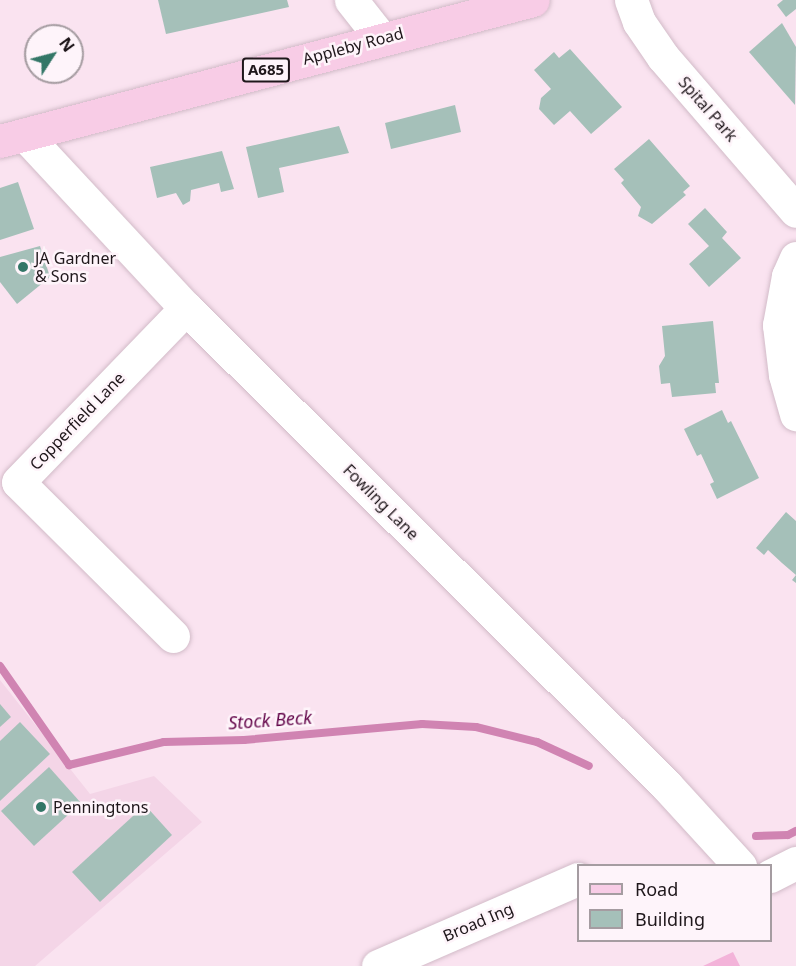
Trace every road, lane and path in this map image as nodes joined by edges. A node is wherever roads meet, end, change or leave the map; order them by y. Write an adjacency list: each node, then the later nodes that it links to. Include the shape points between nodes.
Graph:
1 (351, 0): 4 (street)
2 (533, 0): 4 (main road, Appleby Road / A685)
3 (631, 0): 6 (street, Spital Park, via 639,22 663,57)
4 (381, 38): 5 (main road, Appleby Road / A685)
5 (12, 138): 8 (street, Fowling Lane)
6 (796, 211)
7 (796, 258): 9 (street, via 788,276 780,325 785,375)
8 (186, 308): 10 (street, Copperfield Lane, via 18,482); 12 (street, Fowling Lane, via 666,785)
9 (796, 414)
10 (173, 636)
11 (796, 863): 13 (street)
12 (738, 864)
13 (772, 875)
14 (577, 880): 15 (street, Broad Ing)
15 (421, 957): 16 (street, Broad Ing)
16 (378, 966)

